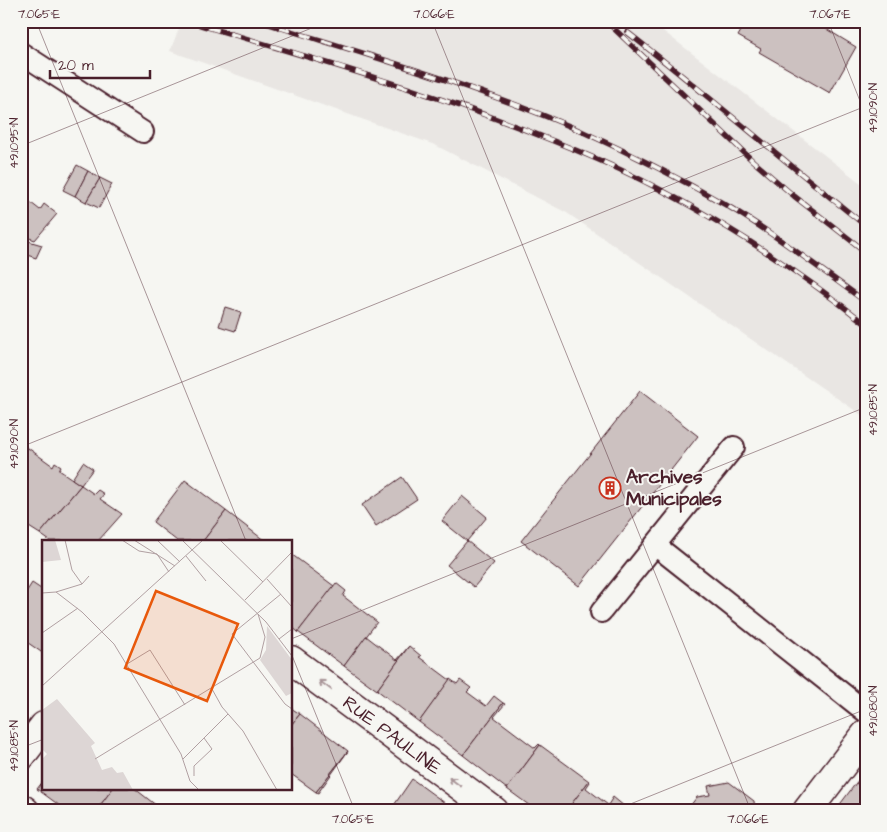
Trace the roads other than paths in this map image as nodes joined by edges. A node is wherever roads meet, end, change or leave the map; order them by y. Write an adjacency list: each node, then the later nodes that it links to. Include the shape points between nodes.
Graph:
1 (21, 53): 2 (lane)
2 (143, 132)
3 (734, 447): 4 (lane)
4 (655, 545): 5 (lane); 7 (lane)
5 (602, 612)
6 (292, 661): 13 (street, RUE PAULINE, one-way to 6)
7 (866, 712)
8 (42, 729): 10 (street)
9 (866, 734): 14 (street)
10 (21, 756)
11 (21, 808): 12 (street)
12 (25, 811)
13 (494, 811)
14 (807, 811)

